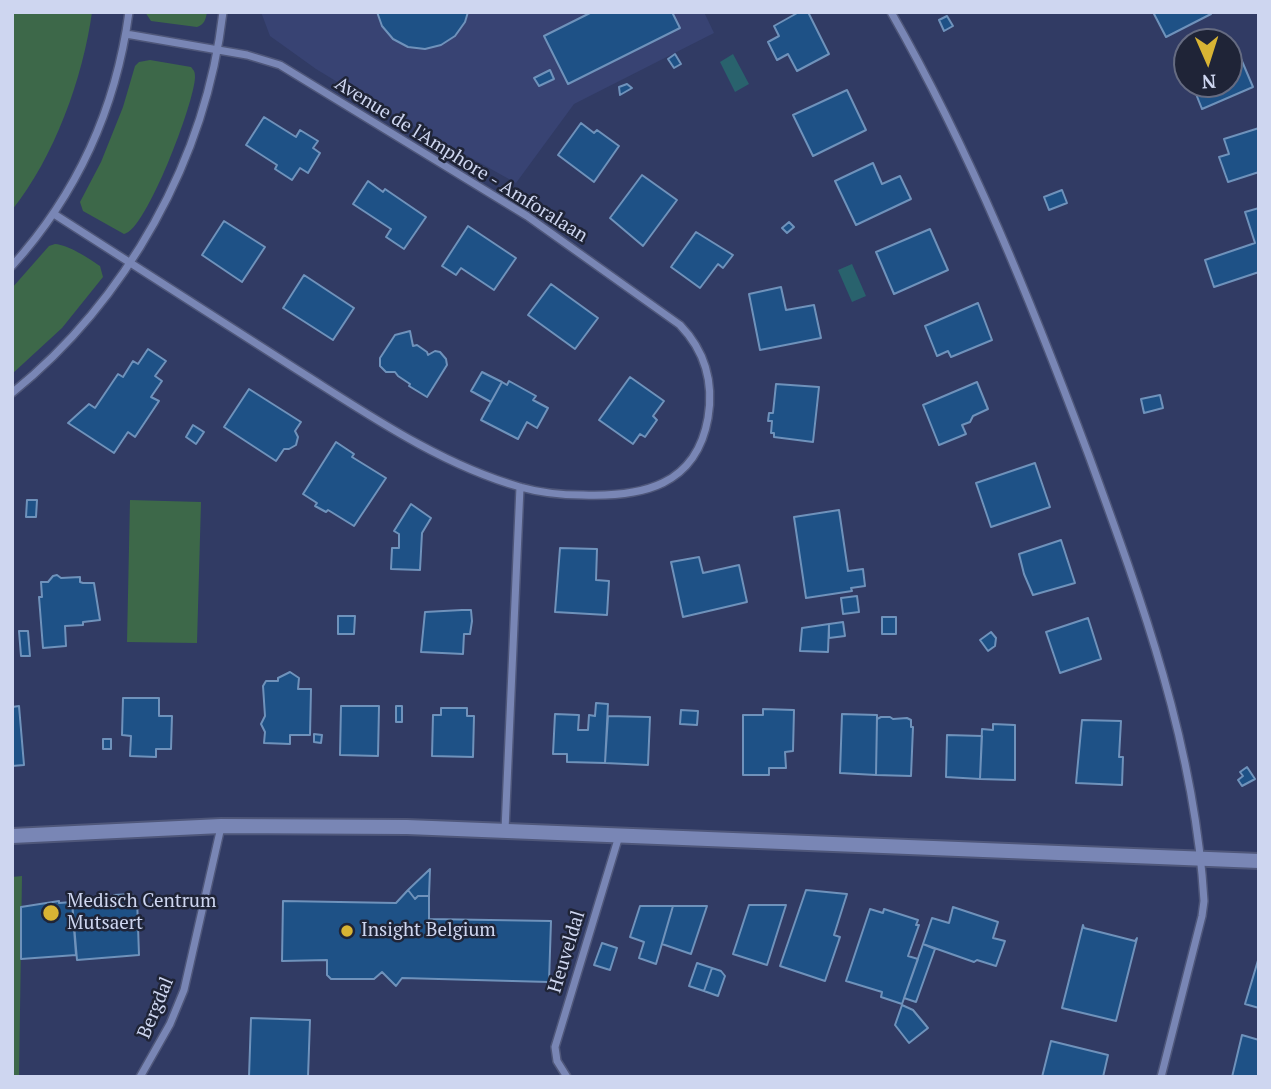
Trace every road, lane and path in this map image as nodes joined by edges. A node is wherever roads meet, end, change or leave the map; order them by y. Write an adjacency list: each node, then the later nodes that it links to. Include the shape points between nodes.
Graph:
1 (129, 12): 4 (street)
2 (223, 12): 5 (street)
3 (891, 12): 15 (street, via 1001,231 1121,542 1174,710 1187,762)
4 (126, 34): 5 (street, Avenue de l'Amphore - Amforalaan); 6 (street, via 95,140)
5 (218, 50): 7 (street, via 185,160); 10 (street, Avenue de l'Amphore - Amforalaan, via 265,60 292,72 527,216 692,338 707,371 709,411 701,444 679,472 643,492 620,496 559,495)
6 (54, 214): 7 (street, Avenue de l'Amphore - Amforalaan); 8 (street)
7 (130, 263): 9 (street, via 57,353); 10 (street, Avenue de l'Amphore - Amforalaan, via 363,411 481,473)
8 (12, 266)
9 (12, 393)
10 (520, 487): 12 (street)
11 (221, 826): 12 (main road); 14 (main road); 17 (street, Bergdal, via 184,990)
12 (505, 830): 13 (main road)
13 (620, 835): 15 (main road); 18 (street, Heuveldal, via 555,1047)
14 (12, 836)
15 (1200, 858): 16 (main road); 19 (street, via 1202,916)
16 (1259, 861)
17 (140, 1077)
18 (567, 1077)
19 (1161, 1077)

